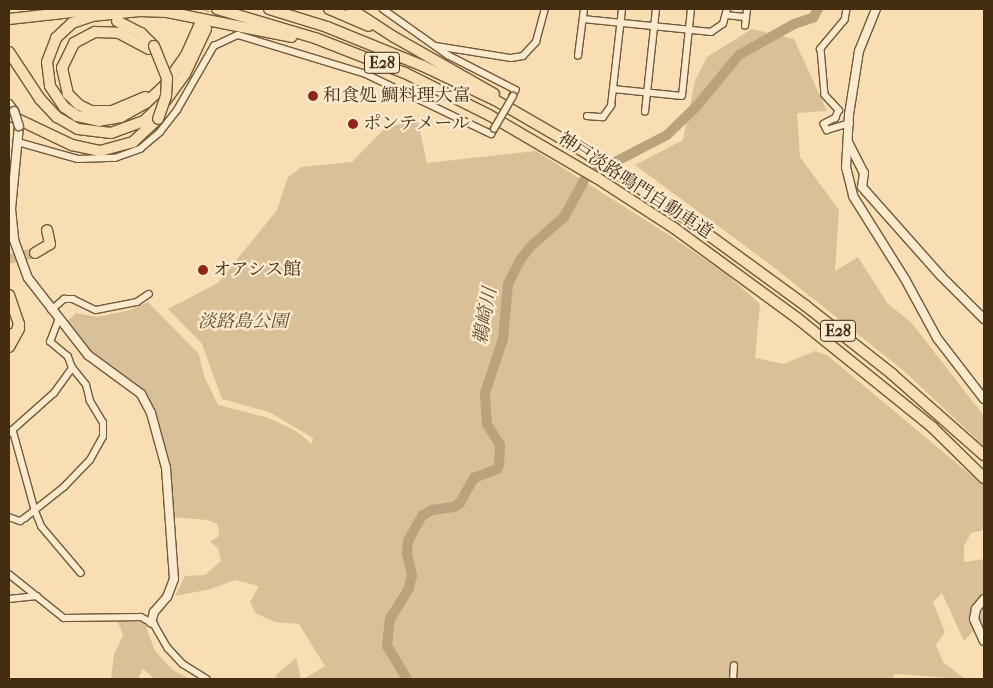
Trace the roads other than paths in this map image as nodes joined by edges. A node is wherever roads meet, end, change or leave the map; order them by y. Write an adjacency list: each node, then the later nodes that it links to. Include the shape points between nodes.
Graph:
1 (217, 9): 27 (highway, 神戸淡路鳴門自動車道 / E28)
2 (269, 9): 37 (highway, 神戸淡路鳴門自動車道 / E28, via 327,27 423,66)
3 (329, 9): 24 (highway)
4 (351, 9): 24 (highway)
5 (383, 9): 25 (street)
6 (545, 9): 25 (street, via 536,42 523,56 511,58)
7 (584, 9): 18 (street)
8 (622, 9): 20 (street)
9 (656, 9): 21 (street)
10 (691, 9): 23 (street)
11 (747, 9): 17 (street)
12 (847, 9): 38 (street, via 845,20 821,49 825,95 838,110 836,118 824,124 828,130)
13 (876, 9): 38 (street, via 859,51)
14 (140, 11): 16 (highway, via 68,10); 27 (highway, via 204,18); 30 (highway, via 85,17 60,33 48,62 48,78 54,94 77,116 106,121 137,109)
15 (726, 12): 17 (street); 23 (street, via 723,24 711,32)
16 (9, 18)
17 (746, 18): 22 (street)
18 (583, 19): 20 (street); 29 (street)
19 (117, 21): 26 (highway, via 141,33)
20 (620, 23): 21 (street); 31 (street)
21 (654, 26): 23 (street); 32 (street)
22 (745, 26)
23 (689, 30): 32 (street, via 682,96)
24 (394, 37): 37 (highway, via 468,77)
25 (434, 46): 40 (street, bridge, via 516,90 491,134 366,74 238,35 214,46 177,110 160,132 140,149 115,158 78,159)
26 (151, 48): 30 (highway, via 120,33 103,31 88,34 74,43 63,61 61,75 65,88 79,105 105,112 140,100); 35 (highway, bridge, via 164,72 166,96 158,120 133,142 100,151 72,144)
27 (347, 50): 55 (highway, 神戸淡路鳴門自動車道 / E28, via 405,73 537,142 674,228 882,385)
28 (9, 52): 30 (highway, via 40,99 57,117 78,129 111,133 144,122 185,74 202,28)
29 (578, 56)
30 (172, 75)
31 (613, 88): 32 (street); 36 (street, via 607,114 603,117)
32 (647, 92): 34 (street)
33 (9, 104): 35 (street)
34 (644, 112)
35 (11, 113): 40 (street, bridge, via 19,126)
36 (587, 116)
37 (528, 118): 54 (highway, 神戸淡路鳴門自動車道 / E28, via 684,217 760,271 876,361)
38 (850, 123): 39 (street)
39 (846, 138): 46 (street, via 864,173 862,187); 52 (street, via 846,166 853,196 937,338)
40 (18, 142): 45 (street, via 10,193 12,223 19,257 31,283)
41 (47, 230): 42 (highway, via 50,244)
42 (35, 254)
43 (149, 294): 45 (street, via 137,302 96,310 72,298 64,299)
44 (9, 295): 48 (highway)
45 (50, 310): 47 (street)
46 (984, 319)
47 (58, 321): 51 (street, via 50,342 68,357); 63 (street, via 88,355 140,394 151,413 166,468 174,578)
48 (19, 324): 49 (highway, via 16,333); 50 (highway, via 16,338)
49 (9, 335)
50 (9, 347)
51 (72, 368): 53 (street, via 54,393); 56 (street, via 86,385 90,401 103,423 103,437 90,460)
52 (984, 399)
53 (11, 432): 56 (street)
54 (984, 456)
55 (984, 478)
56 (34, 510): 57 (street, via 20,520); 58 (street, via 42,527)
57 (9, 517)
58 (81, 573)
59 (9, 574): 60 (street)
60 (37, 596): 61 (street); 63 (street, via 64,618 134,614)
61 (9, 599)
62 (984, 599): 64 (street, via 976,609 974,619)
63 (151, 623): 66 (street, via 183,664)
64 (984, 641)
65 (734, 666): 67 (street)
66 (207, 679)
67 (733, 679)

